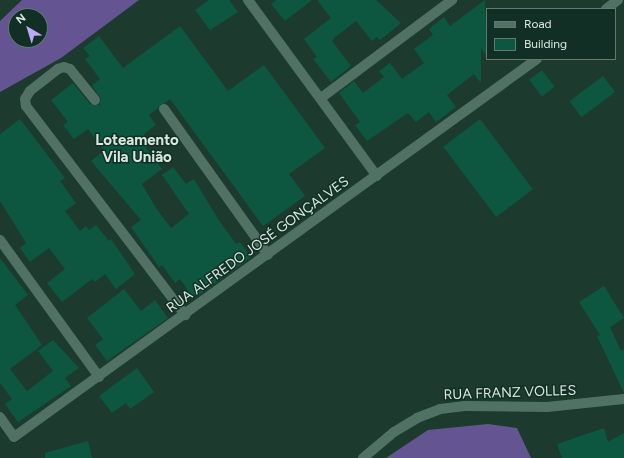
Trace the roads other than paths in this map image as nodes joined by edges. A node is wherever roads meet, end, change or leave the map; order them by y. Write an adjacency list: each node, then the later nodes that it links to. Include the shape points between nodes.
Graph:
1 (248, 0): 6 (street)
2 (452, 0): 6 (street)
3 (618, 0): 4 (street)
4 (607, 8)
5 (536, 60): 9 (street, RUA ALFREDO JOSÉ GONÇALVES)
6 (321, 98): 9 (street)
7 (95, 100): 12 (street, via 70,70 64,67 30,91 25,99 26,106)
8 (164, 109): 11 (street)
9 (377, 176): 11 (street, RUA ALFREDO JOSÉ GONÇALVES)
10 (0, 240): 13 (street)
11 (268, 255): 12 (street, RUA ALFREDO JOSÉ GONÇALVES)
12 (185, 315): 13 (street, RUA ALFREDO JOSÉ GONÇALVES)
13 (99, 377): 15 (street, RUA ALFREDO JOSÉ GONÇALVES, via 14,437)
14 (624, 399): 16 (street, RUA FRANZ VOLLES, via 547,407 465,406 440,409 417,418 394,432)
15 (0, 417)
16 (364, 458)

